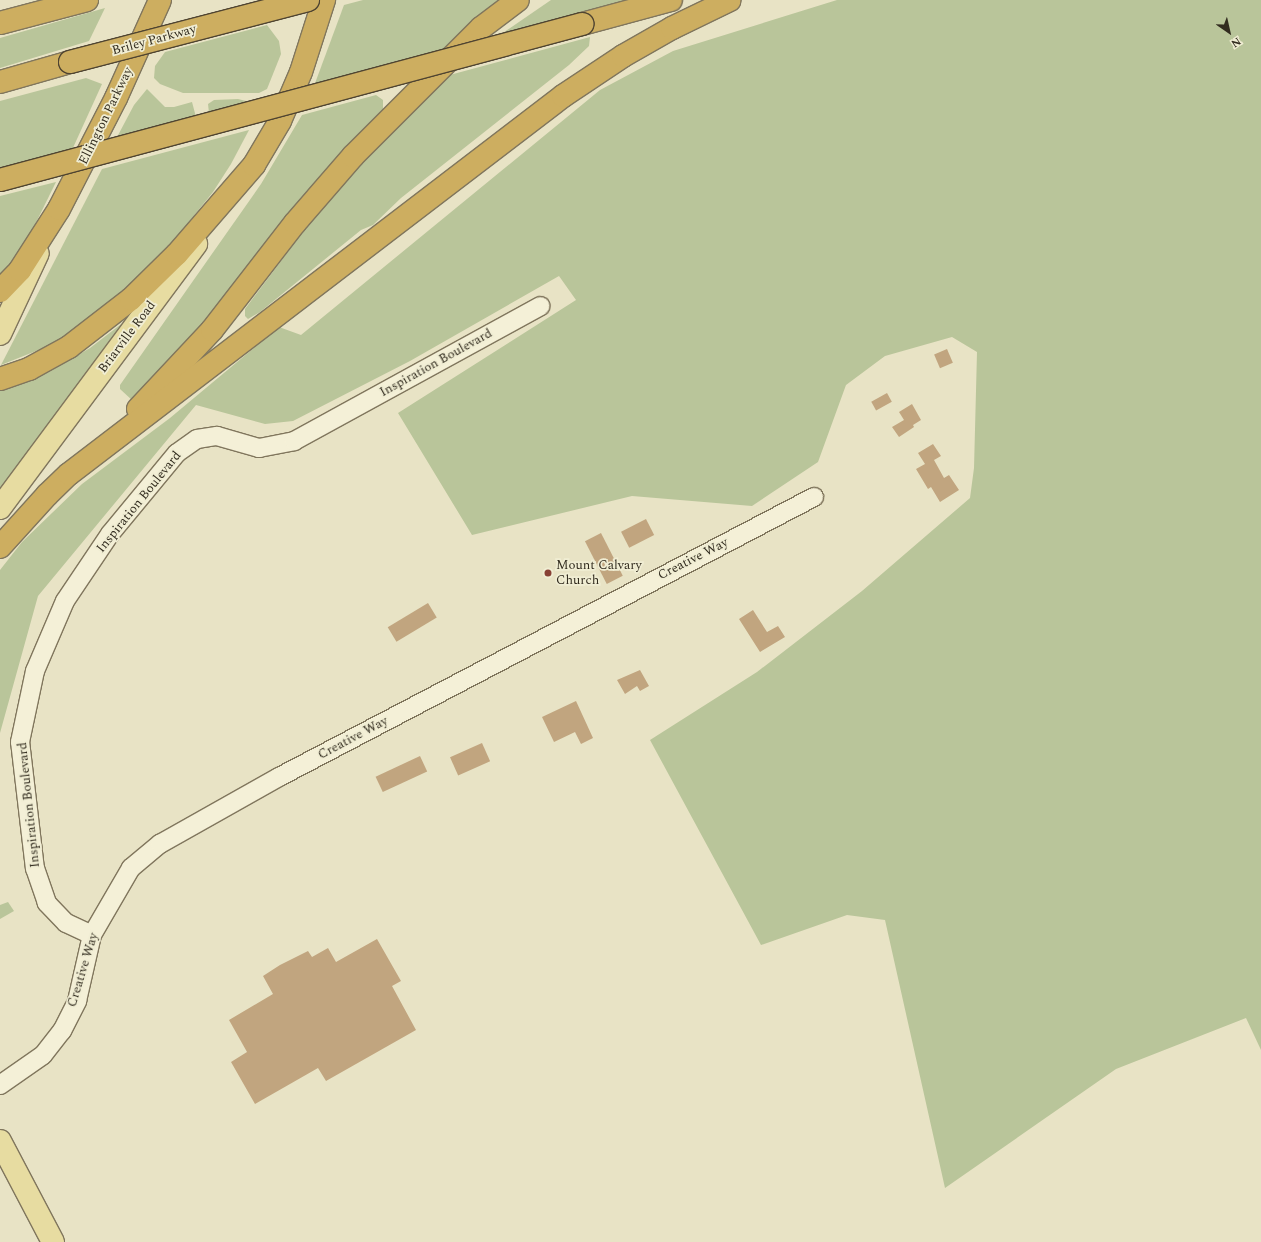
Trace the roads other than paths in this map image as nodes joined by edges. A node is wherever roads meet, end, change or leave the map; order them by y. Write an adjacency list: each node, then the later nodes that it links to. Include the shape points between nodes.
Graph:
1 (87, 0): 8 (highway)
2 (160, 0): 12 (highway, Ellington Parkway, via 116,98)
3 (308, 0): 9 (highway, Briley Parkway, bridge)
4 (324, 0): 10 (highway, via 298,79 280,121)
5 (518, 0): 17 (highway, via 481,28 353,156 295,223 212,330)
6 (671, 0): 11 (highway, bridge)
7 (730, 0): 17 (highway, via 672,28 623,56 563,96)
8 (0, 23)
9 (0, 82)
10 (254, 165): 16 (highway, via 177,254 109,316 52,357); 19 (main road, Briarville Road)
11 (0, 180)
12 (60, 209): 13 (highway, Ellington Parkway, via 20,270); 15 (main road)
13 (0, 291)
14 (541, 306): 21 (street, Inspiration Boulevard, via 294,441 259,448 217,436 197,439 177,453 110,534 65,601 35,671 20,742 35,869 47,903 66,923)
15 (0, 334)
16 (0, 379)
17 (100, 452): 20 (highway, via 46,495)
18 (814, 497): 21 (street, Creative Way, via 279,777 160,844 131,868)
19 (0, 508)
20 (0, 547)
21 (92, 935): 22 (street, Creative Way, via 77,1000 62,1031 43,1055)
22 (0, 1085)
23 (0, 1141): 24 (main road)
24 (53, 1242)

